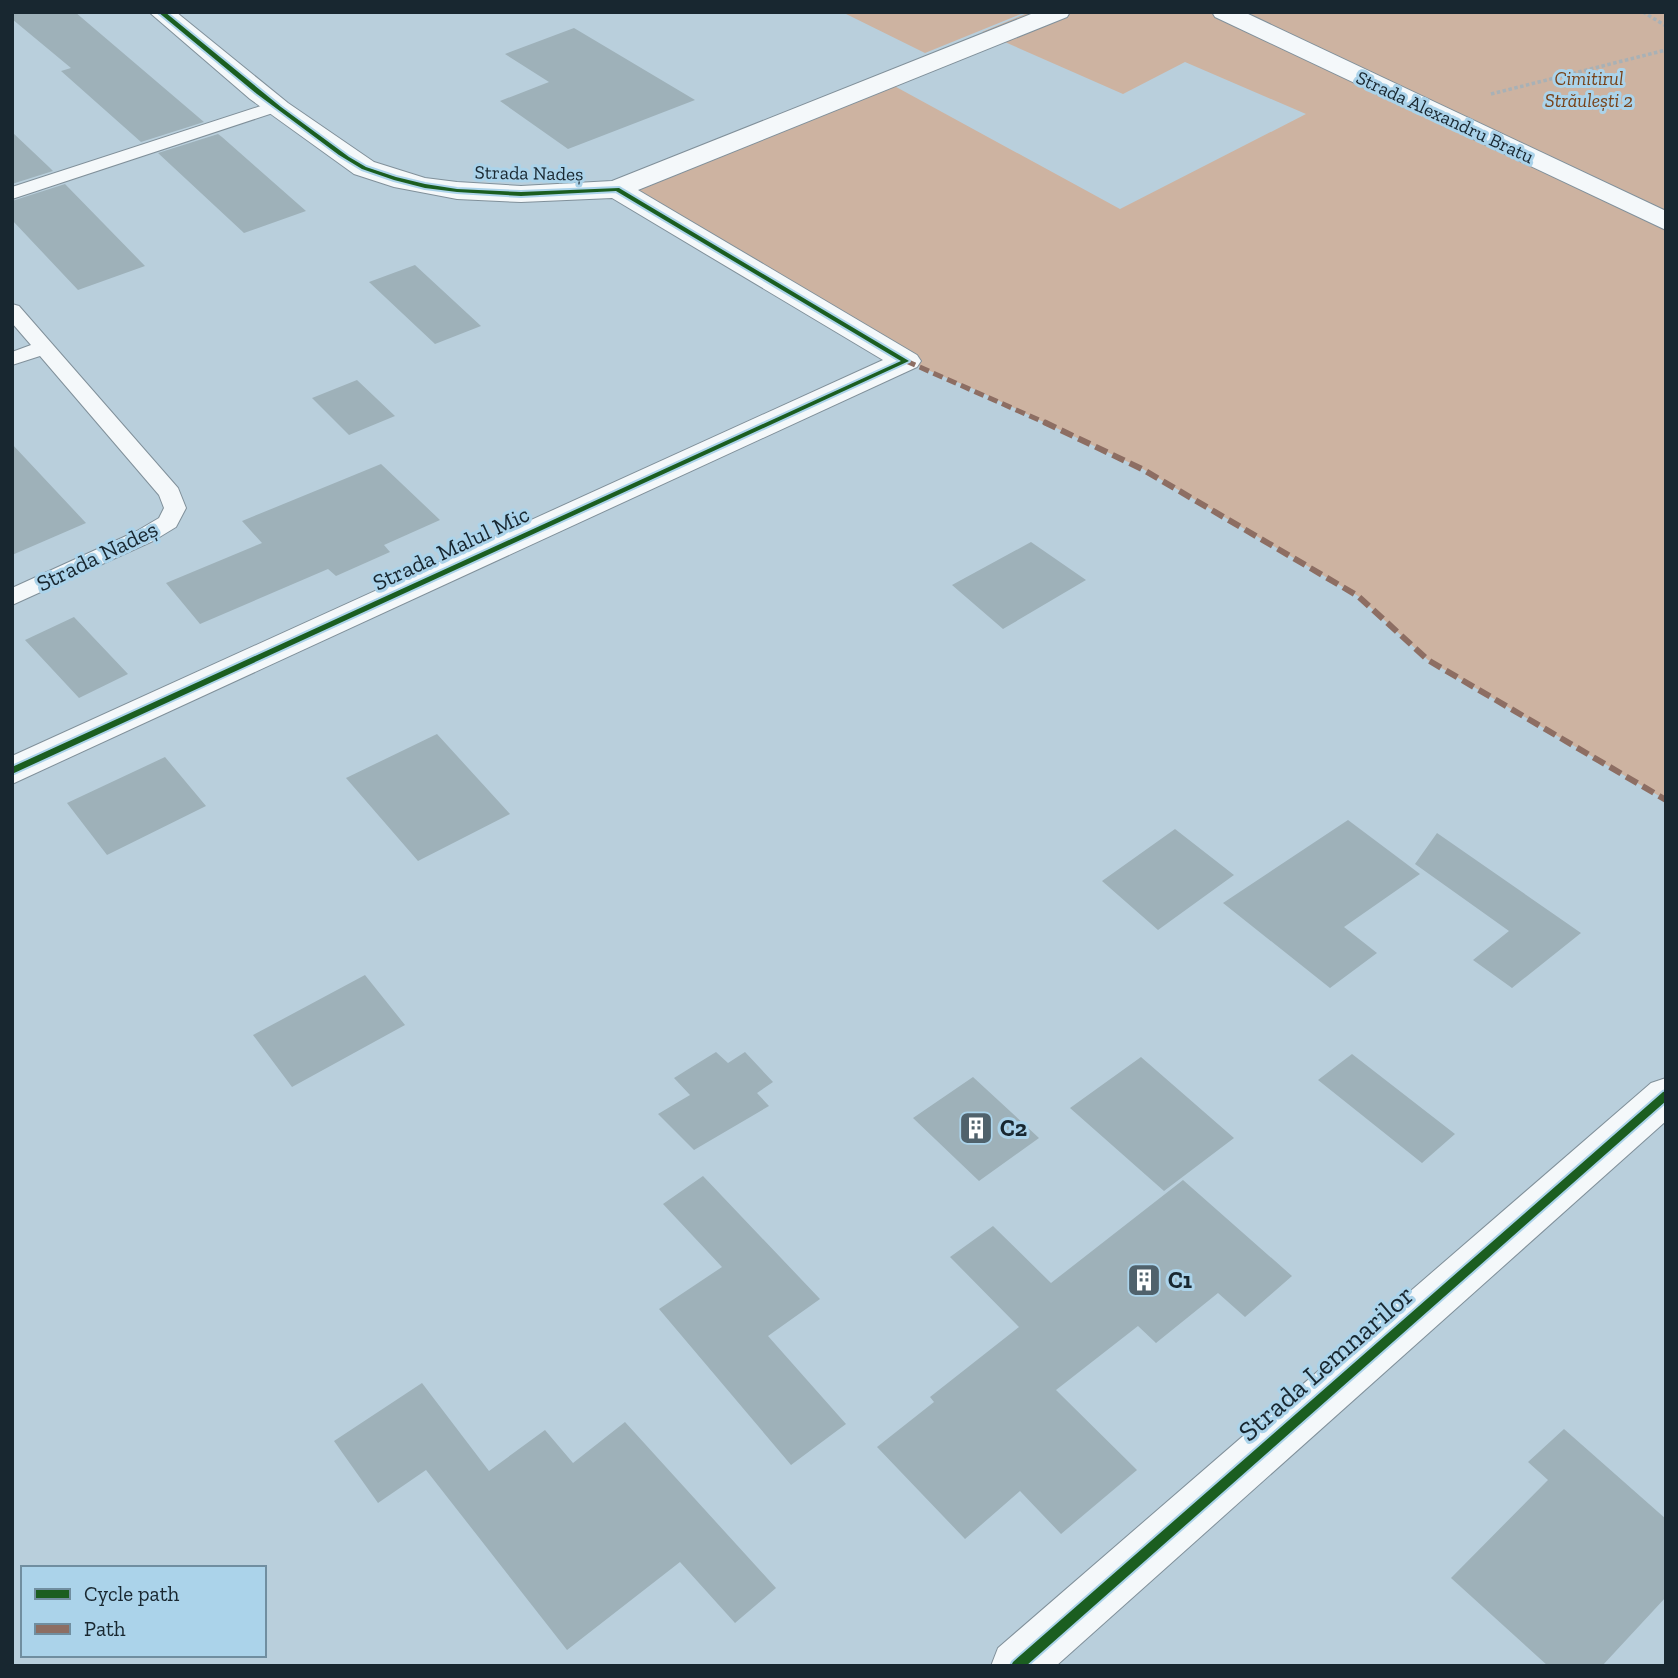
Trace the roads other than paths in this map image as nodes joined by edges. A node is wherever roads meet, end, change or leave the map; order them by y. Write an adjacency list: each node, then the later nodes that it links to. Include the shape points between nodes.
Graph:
1 (161, 12): 4 (street, Strada Nadeș)
2 (1058, 12): 5 (street)
3 (1224, 12): 7 (street, Strada Alexandru Bratu)
4 (273, 107): 5 (street, Strada Nadeș, via 361,167 396,179 519,193); 6 (lane)
5 (617, 189): 12 (street, Strada Malul Mic, via 906,361)
6 (12, 193)
7 (1666, 222)
8 (12, 310): 9 (lane, Strada Nadeș)
9 (44, 347): 10 (lane); 11 (lane, Strada Nadeș, via 170,493 175,508 168,522 145,536)
10 (12, 359)
11 (12, 597)
12 (12, 771)
13 (1666, 1095): 14 (street, Strada Lemnarilor)
14 (1017, 1666)

